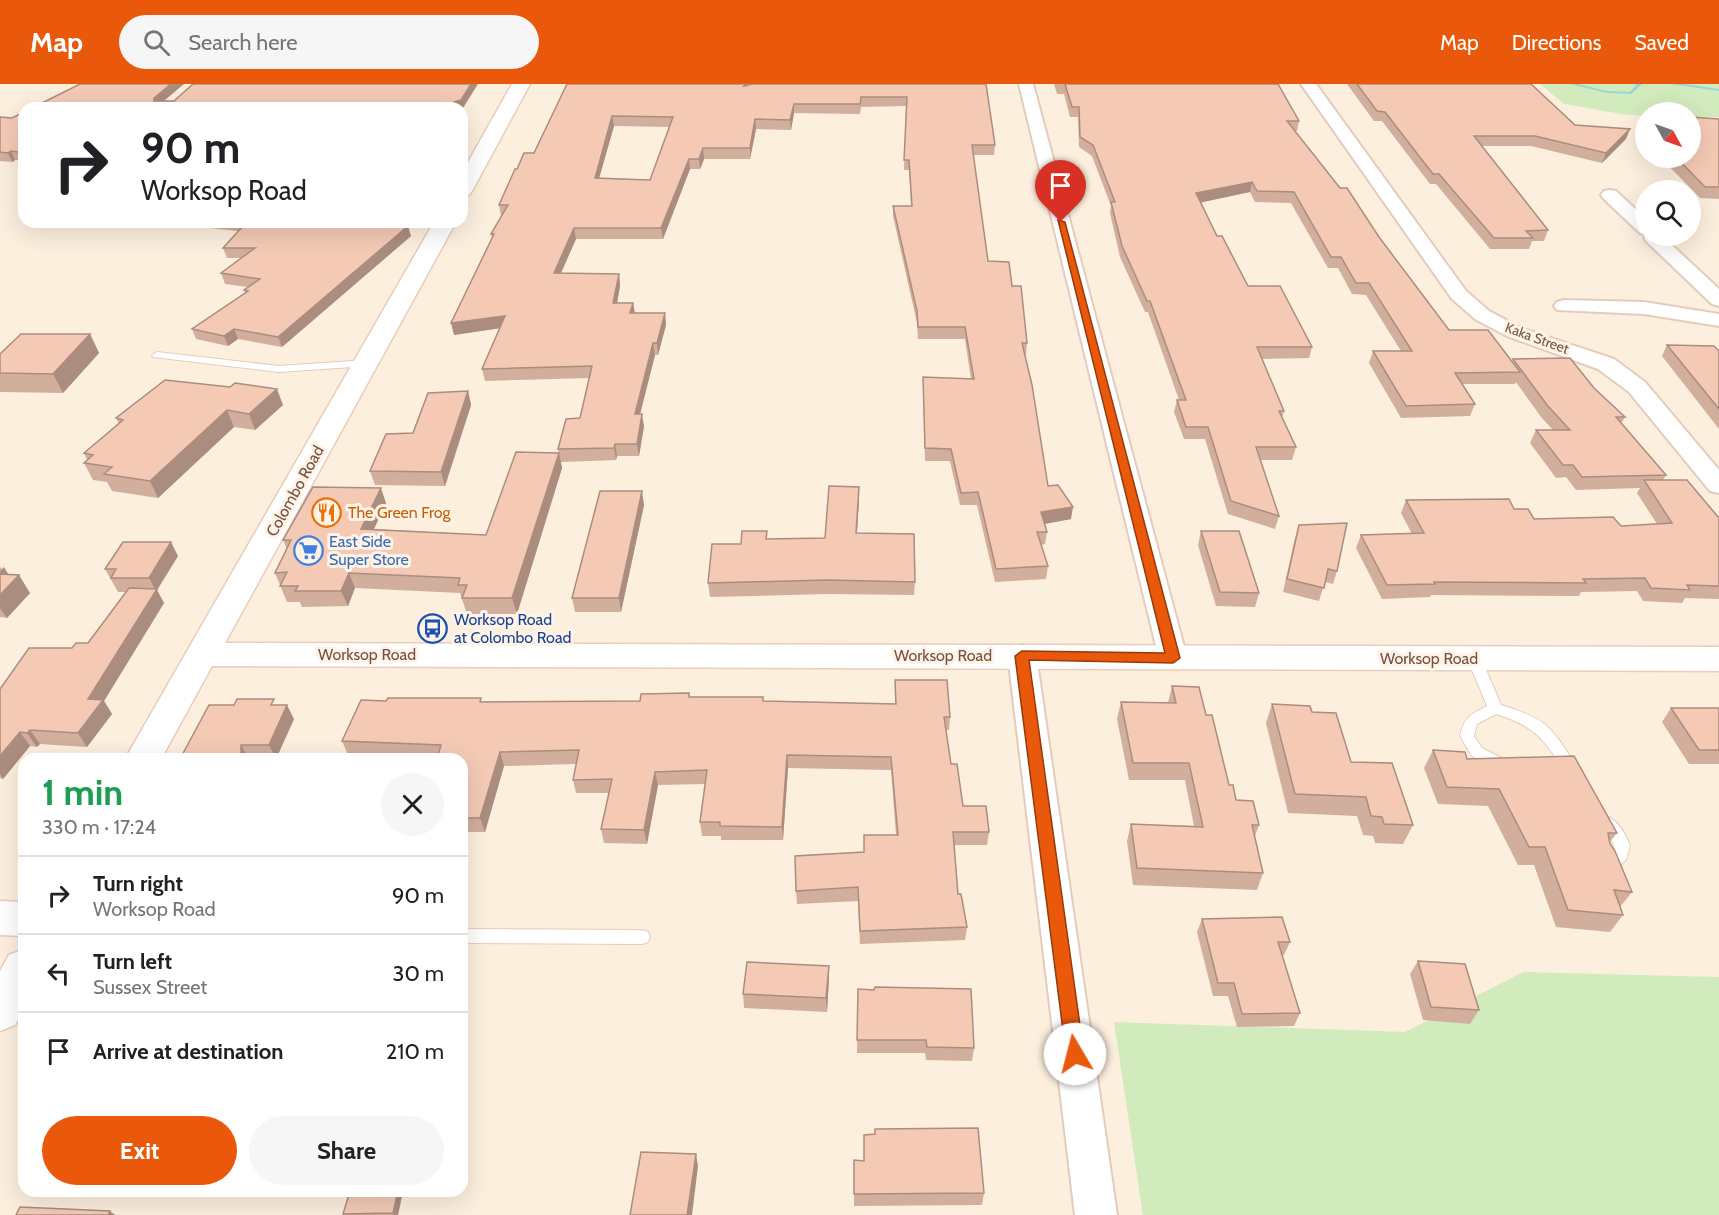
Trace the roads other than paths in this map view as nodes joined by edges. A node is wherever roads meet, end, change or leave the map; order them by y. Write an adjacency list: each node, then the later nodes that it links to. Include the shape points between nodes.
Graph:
1 (521, 84): 4 (street)
2 (1026, 84): 17 (street)
3 (1308, 84): 14 (street, Kaka Street, via 1459,295 1482,315 1514,332 1606,364 1637,387)
4 (468, 180)
5 (1610, 195): 6 (street)
6 (1635, 219)
7 (442, 228): 13 (street, Colombo Road)
8 (1662, 246): 9 (street)
9 (1719, 300)
10 (1564, 306): 11 (street, via 1644,308)
11 (1719, 320)
12 (157, 355): 13 (lane, via 279,369)
13 (367, 363): 15 (street, Colombo Road)
14 (1719, 486)
15 (204, 654): 16 (street, Worksop Road); 21 (street, Colombo Road)
16 (1022, 656): 17 (street, Worksop Road); 32 (street)
17 (1173, 658): 18 (street, Worksop Road)
18 (1474, 658): 19 (street, Worksop Road); 20 (lane)
19 (1719, 659)
20 (1496, 708): 22 (lane, via 1524,717 1541,728); 24 (lane, via 1471,721 1467,736 1477,752 1501,765)
21 (146, 753)
22 (1567, 764): 23 (lane); 25 (lane)
23 (1546, 765)
24 (1514, 766)
25 (1579, 781)
26 (1597, 807): 27 (lane, via 1624,848 1616,861)
27 (1608, 861)
28 (0, 918): 29 (street)
29 (18, 919)
30 (468, 936): 31 (lane)
31 (642, 937)
32 (1096, 1215)

